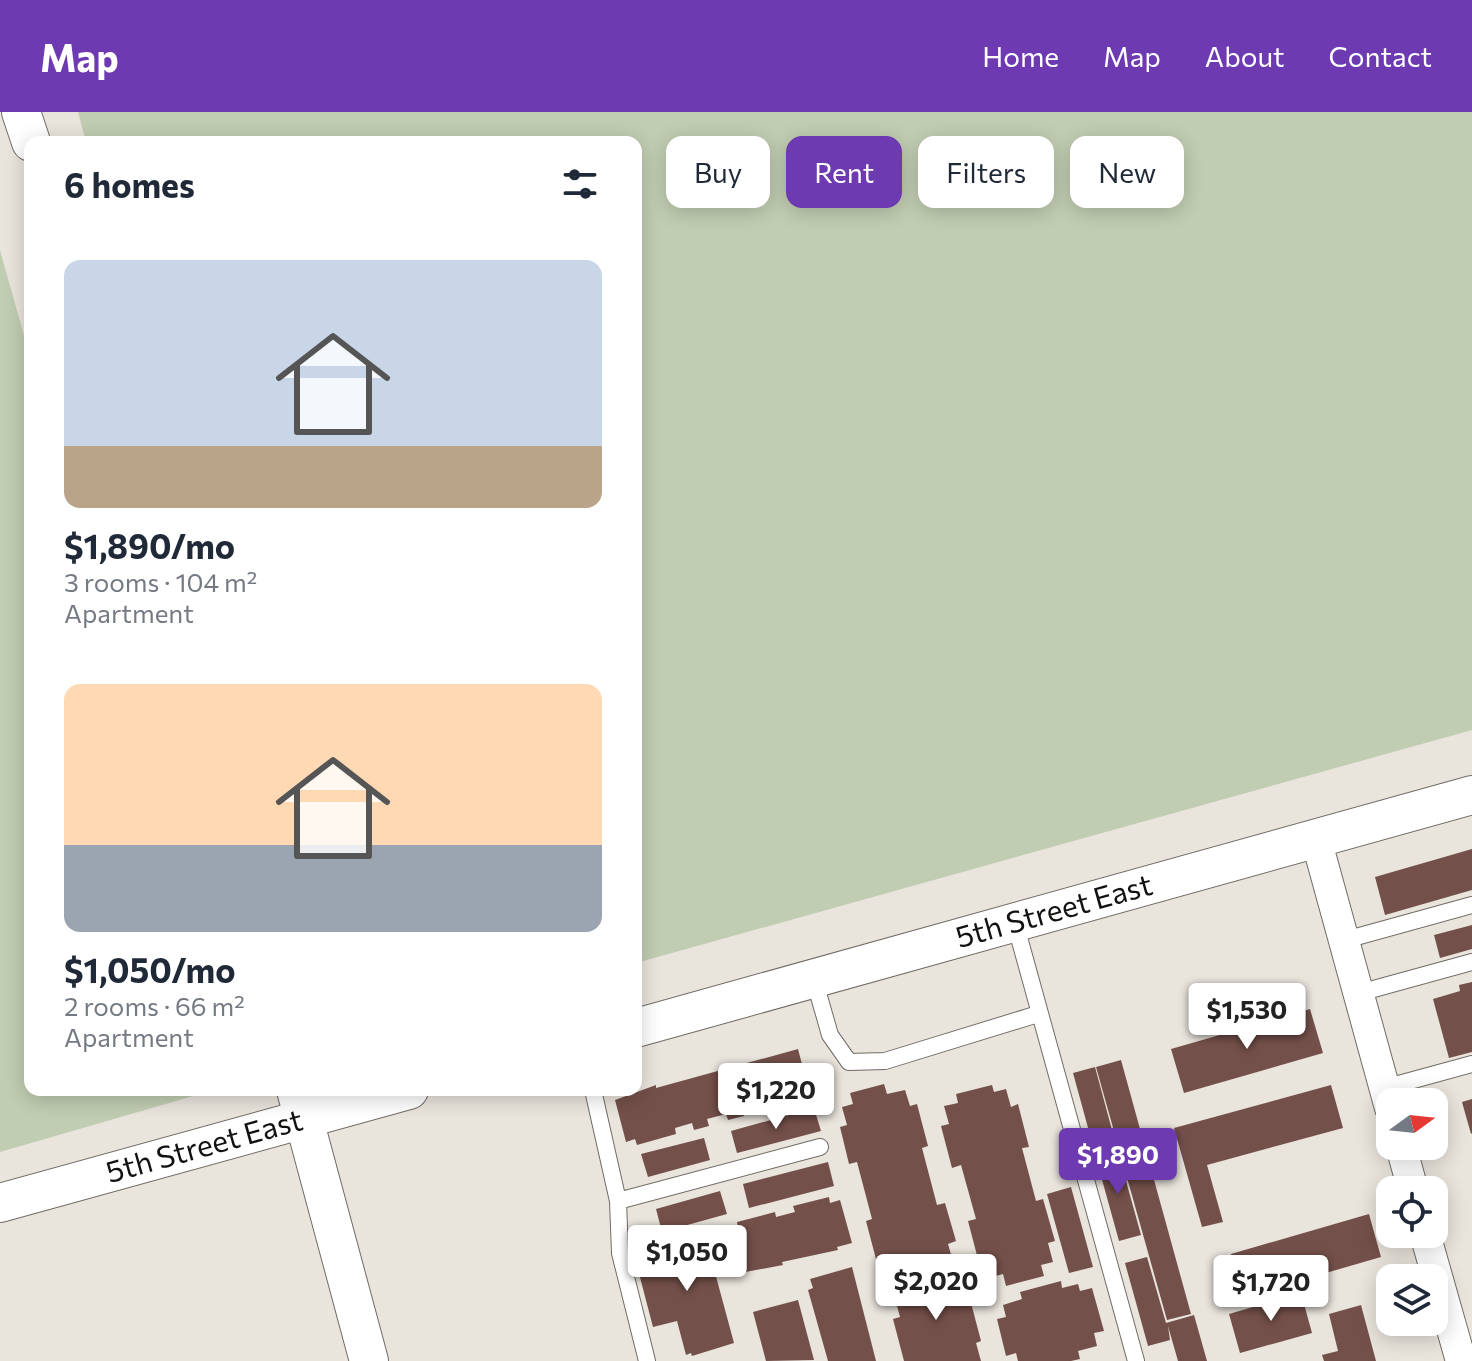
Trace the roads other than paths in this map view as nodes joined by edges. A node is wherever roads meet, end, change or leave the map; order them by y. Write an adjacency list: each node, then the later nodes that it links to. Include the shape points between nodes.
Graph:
1 (21, 112): 2 (street)
2 (29, 136)
3 (1472, 795): 4 (street, 5th Street East)
4 (1316, 839): 6 (street, 5th Street East); 7 (street)
5 (1472, 905): 7 (lane)
6 (1014, 921): 9 (street, 5th Street East); 11 (lane)
7 (1345, 940): 10 (street)
8 (1472, 962): 10 (lane)
9 (814, 979): 11 (lane, via 830,1035 849,1062 885,1061); 12 (street, 5th Street East)
10 (1359, 993): 14 (street)
11 (1038, 1014): 25 (lane)
12 (642, 1026)
13 (1472, 1064): 15 (lane)
14 (1384, 1088)
15 (1412, 1088)
16 (362, 1096): 18 (street, 5th Street East)
17 (594, 1096): 20 (lane)
18 (300, 1104): 21 (street, 5th Street East); 23 (street)
19 (820, 1147): 20 (lane)
20 (618, 1201): 24 (lane, via 620,1253)
21 (0, 1203)
22 (1429, 1248): 26 (street)
23 (369, 1361)
24 (647, 1361)
25 (1136, 1361)
26 (1461, 1361)

